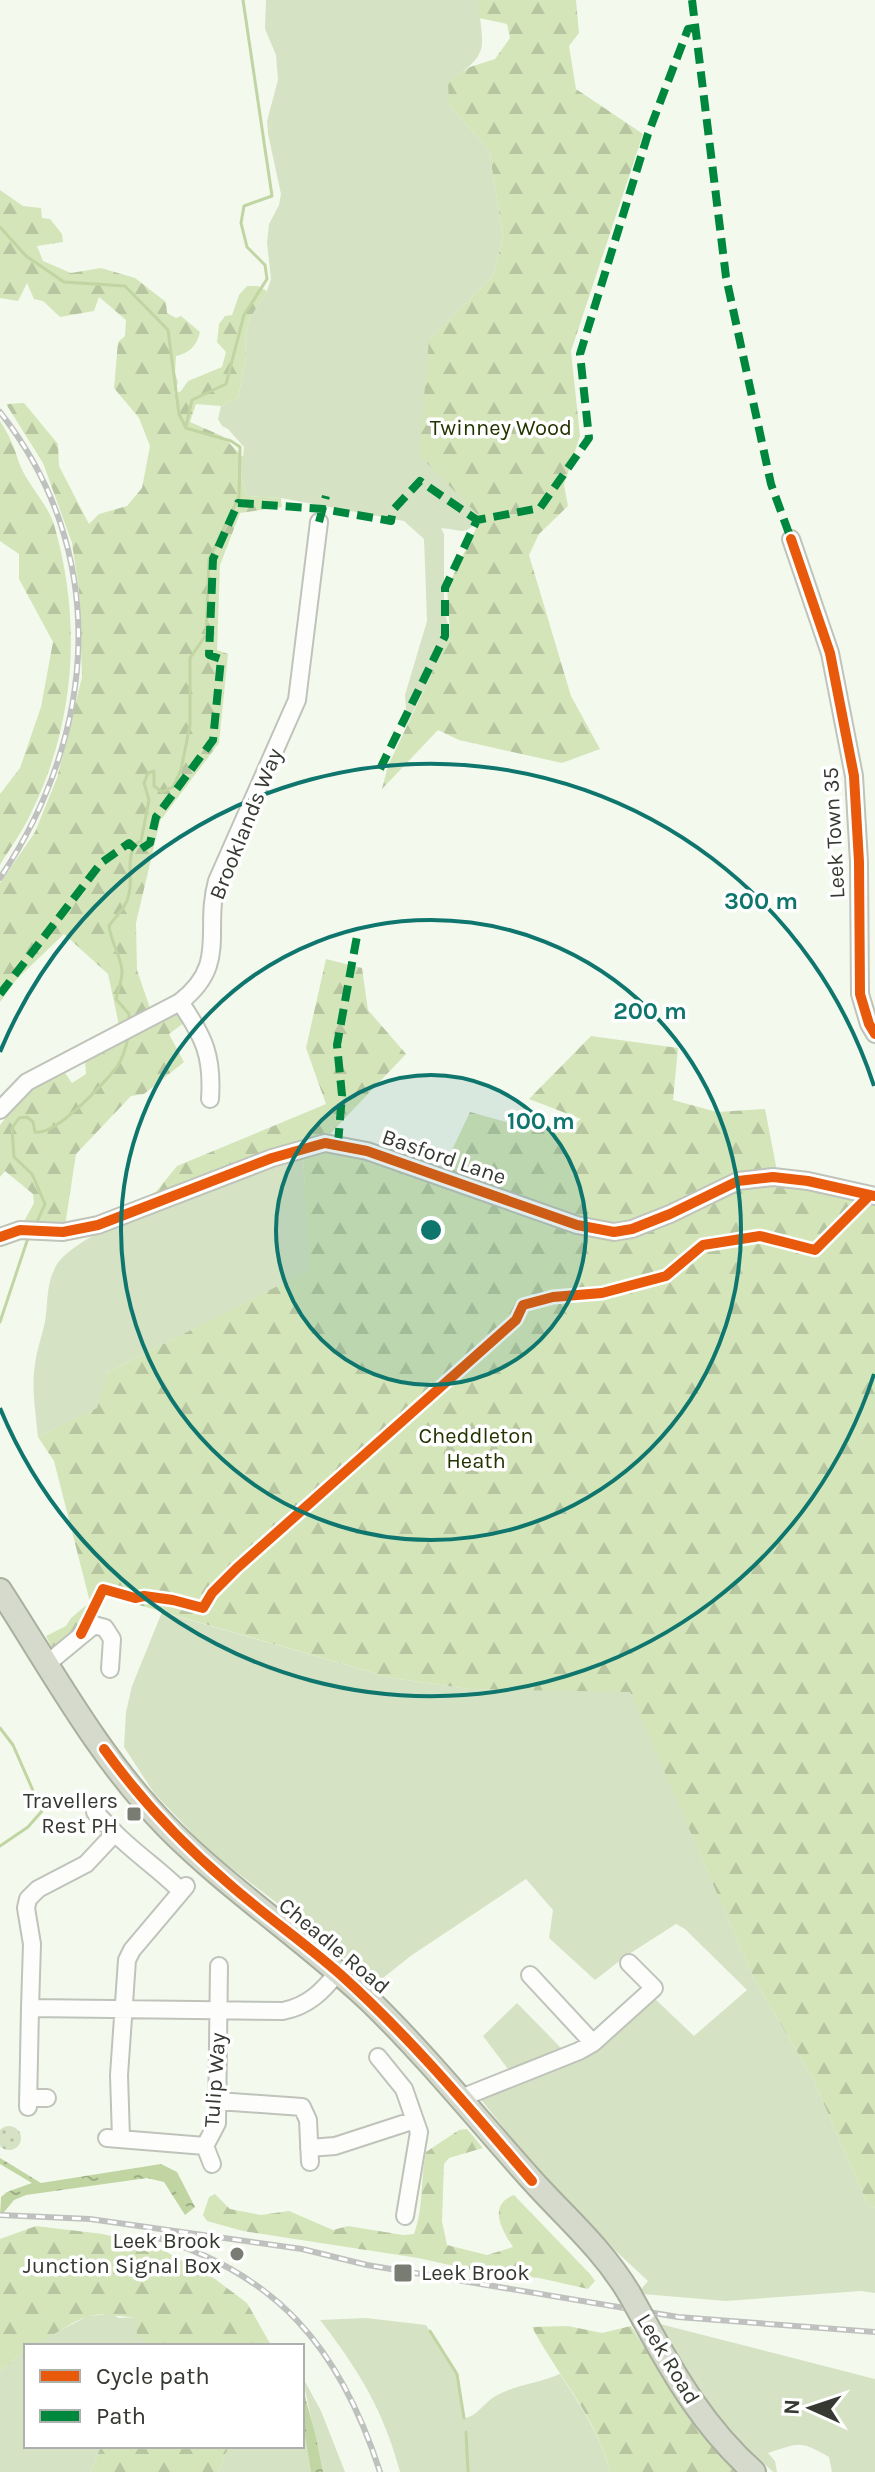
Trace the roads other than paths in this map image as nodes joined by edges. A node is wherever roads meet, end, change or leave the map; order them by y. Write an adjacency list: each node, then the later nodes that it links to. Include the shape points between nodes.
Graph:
1 (319, 522): 3 (street, Brooklands Way, via 297,700 217,881 208,971)
2 (791, 539): 4 (street, Leek Town 35, via 830,653 854,776 860,994)
3 (180, 1002): 5 (street, via 208,1053); 6 (street, Brooklands Way, via 27,1082)
4 (875, 1034)
5 (210, 1099)
6 (0, 1110)
7 (875, 1196): 8 (street, Basford Lane, via 773,1177 738,1181 670,1214 614,1232 577,1225 367,1151 325,1143 98,1225 73,1231 20,1230)
8 (0, 1237)
9 (0, 1590): 10 (highway, Cheadle Road)
10 (48, 1663): 11 (street, via 94,1625 105,1628 112,1639); 16 (highway, Cheadle Road, via 104,1749 166,1826 228,1884)
11 (110, 1669)
12 (95, 1812): 13 (street)
13 (115, 1833): 18 (street, via 86,1864 28,1899); 19 (street, Tulip Way, via 183,1888 127,1960)
14 (629, 1963): 21 (street, via 654,1988)
15 (219, 1966): 20 (street, Tulip Way)
16 (338, 1972): 20 (street, via 317,1996 295,2009); 24 (highway, Cheadle Road)
17 (530, 1975): 21 (street)
18 (30, 2008): 19 (street); 23 (street, via 28,2102)
19 (125, 2010): 20 (street); 27 (street, Tulip Way, via 114,2138)
20 (219, 2012): 25 (street, Tulip Way)
21 (593, 2043): 24 (street)
22 (378, 2057): 26 (street, via 404,2089)
23 (47, 2098)
24 (461, 2098): 30 (highway, Cheadle Road)
25 (218, 2101): 26 (street, via 302,2107 308,2120 309,2155); 27 (street, Tulip Way, via 217,2123)
26 (415, 2120): 29 (street, via 418,2138)
27 (205, 2146): 28 (street, Tulip Way)
28 (212, 2164)
29 (405, 2216)
30 (590, 2239): 31 (highway, Leek Road, bridge, via 629,2293 681,2388)
31 (754, 2472)

